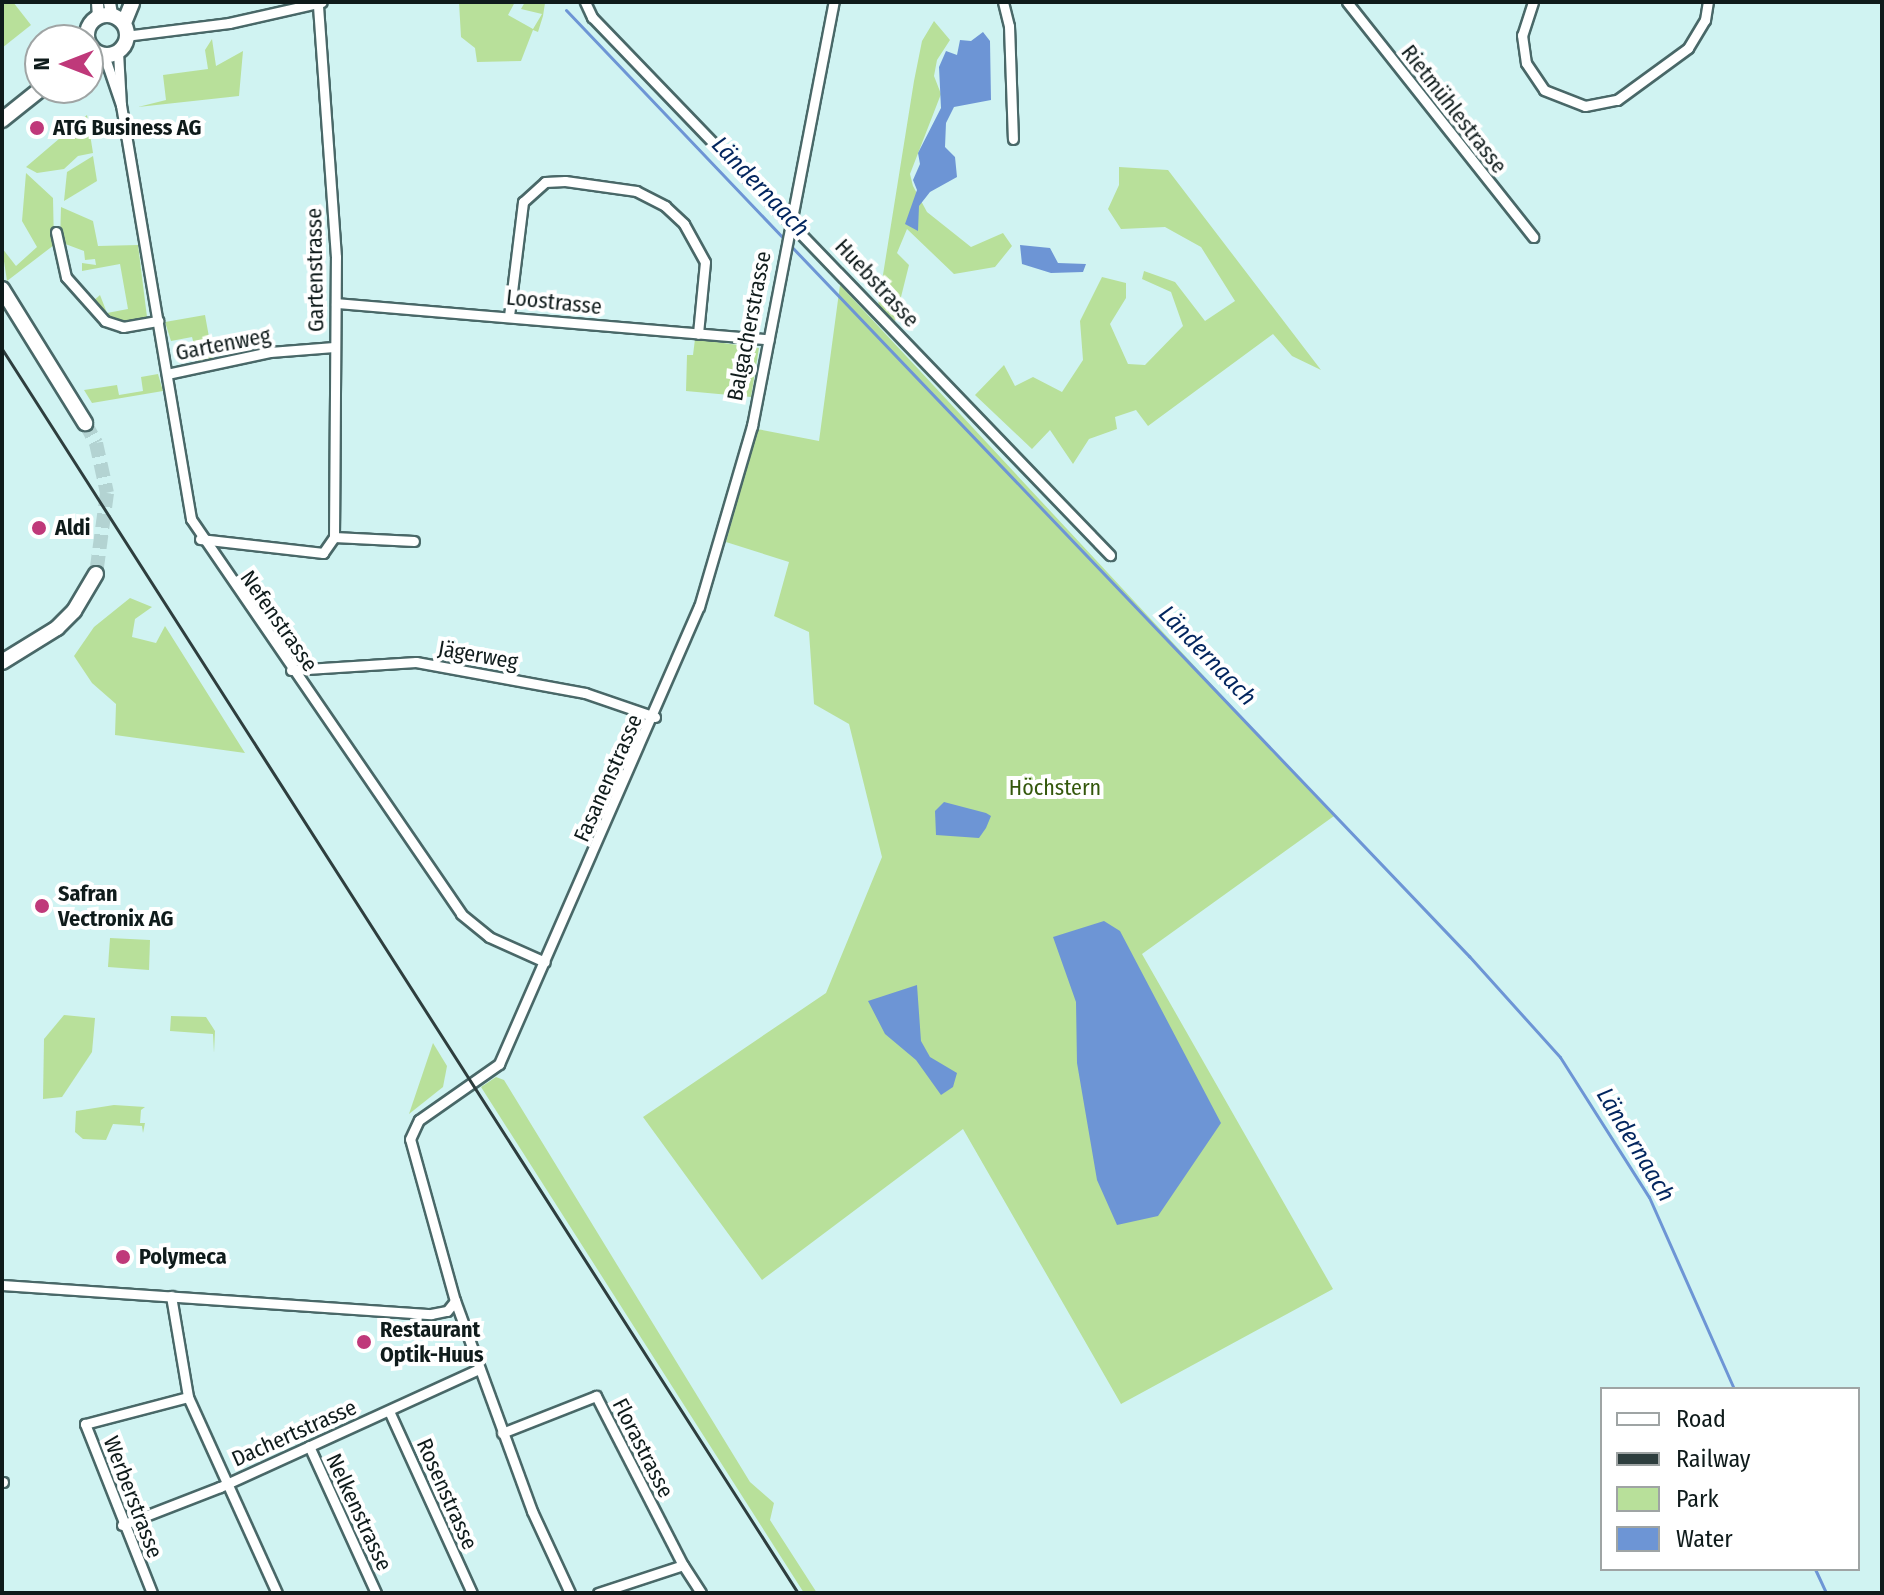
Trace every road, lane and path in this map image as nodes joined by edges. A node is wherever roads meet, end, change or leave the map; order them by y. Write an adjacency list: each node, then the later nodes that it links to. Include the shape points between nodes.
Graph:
1 (132, 2): 9 (main road)
2 (320, 2): 9 (street, via 229,23); 20 (street, Gartenstrasse)
3 (585, 2): 16 (street, Huebstrasse, via 592,17)
4 (834, 2): 16 (street, Balgacherstrasse)
5 (1003, 2): 15 (street, via 1009,26)
6 (1347, 2): 18 (street, Rietmühlestrasse)
7 (1533, 2): 8 (street, via 1522,35 1526,63 1544,90 1585,106 1617,100 1688,48 1705,20)
8 (1708, 2)
9 (111, 15)
10 (104, 66): 13 (street, Nefenstrasse)
11 (104, 66): 13 (street, Nefenstrasse)
12 (24, 102): 14 (main road)
13 (121, 105): 22 (street, Nefenstrasse)
14 (2, 120)
15 (1013, 139)
16 (792, 225): 24 (street, Balgacherstrasse); 31 (street, Huebstrasse)
17 (56, 232): 22 (street, via 66,277 105,321 123,327)
18 (1533, 237)
19 (2, 289): 27 (main road)
20 (336, 303): 21 (street, Loostrasse); 25 (street, Gartenstrasse)
21 (509, 316): 23 (street, Loostrasse); 23 (street, via 523,202 545,182 565,181 636,191 684,224 705,262)
22 (158, 321): 26 (street, Nefenstrasse)
23 (698, 334): 24 (street, Loostrasse)
24 (769, 339): 33 (street, Balgacherstrasse, via 730,509)
25 (334, 347): 26 (street, Gartenweg, via 270,352); 28 (street, Gartenstrasse)
26 (167, 374): 29 (street, Nefenstrasse, via 191,519)
27 (85, 423)
28 (334, 537): 29 (street, via 323,553); 30 (street)
29 (200, 539): 35 (street, Nefenstrasse)
30 (414, 541)
31 (1110, 555)
32 (96, 574): 34 (main road, via 81,602 57,628)
33 (699, 607): 36 (street, Fasanenstrasse)
34 (2, 662)
35 (291, 670): 36 (street, Jägerweg, via 416,662 585,693); 37 (street, Nefenstrasse, via 461,914 489,937)
36 (655, 717): 37 (street, Fasanenstrasse)
37 (545, 962): 40 (street, via 499,1064 419,1120 410,1139)
38 (2, 1285): 39 (street)
39 (171, 1296): 40 (street, via 431,1314 447,1311); 42 (street)
40 (455, 1301): 41 (street)
41 (479, 1369): 43 (street, Dachertstrasse); 44 (street)
42 (188, 1397): 46 (street); 47 (street, Werberstrasse, via 85,1424)
43 (389, 1411): 45 (street, Dachertstrasse); 52 (street, Rosenstrasse)
44 (502, 1433): 48 (street, Florastrasse, via 596,1396); 53 (street)
45 (309, 1446): 46 (street, Dachertstrasse); 51 (street, Nelkenstrasse)
46 (228, 1482): 47 (street, Dachertstrasse); 50 (street)
47 (122, 1525): 49 (street, Werberstrasse)
48 (683, 1565): 54 (street); 55 (street)
49 (152, 1593)
50 (277, 1593)
51 (376, 1593)
52 (472, 1593)
53 (570, 1593)
54 (598, 1593)
55 (701, 1593)

